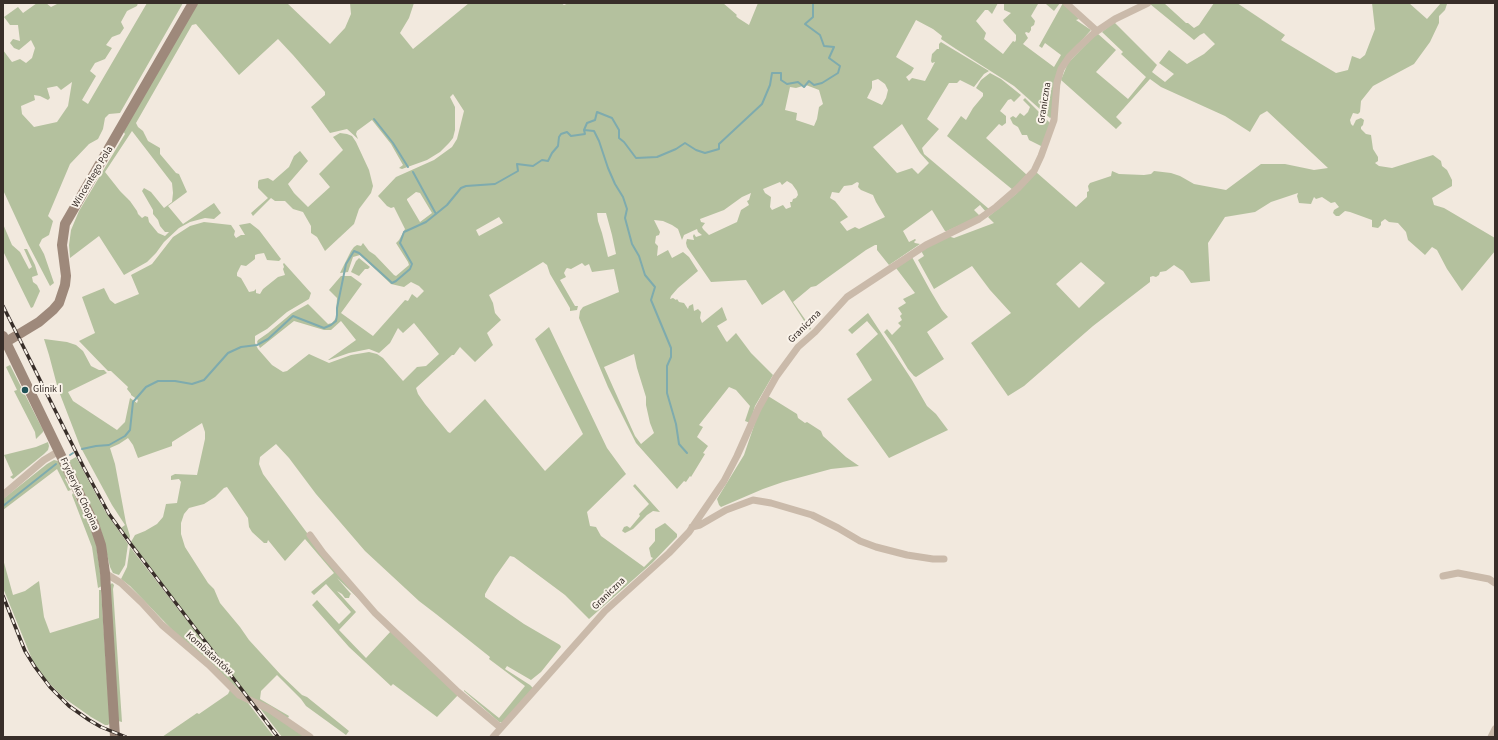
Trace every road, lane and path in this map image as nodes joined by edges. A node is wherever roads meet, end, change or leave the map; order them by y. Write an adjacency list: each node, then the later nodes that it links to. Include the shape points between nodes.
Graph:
1 (193, 3): 5 (street, Wincentego Pola, via 65,224 62,245 66,276 59,303 39,322)
2 (1066, 3): 4 (street)
3 (1148, 3): 4 (street, Graniczna)
4 (1097, 31): 8 (street, Graniczna, via 1079,47 1061,69 1057,82 1054,120 1034,171 1018,188 979,219 926,245 847,297 798,347 776,377 724,480)
5 (5, 339): 6 (street, Fryderyka Chopina)
6 (59, 451): 7 (street, via 44,460); 11 (street, Fryderyka Chopina, via 94,524)
7 (3, 495)
8 (692, 527): 10 (street, via 752,500 812,515 876,548 933,560); 14 (street, Graniczna, via 668,553 604,610)
9 (310, 535): 14 (street, via 375,613 458,692)
10 (944, 559)
11 (105, 573): 16 (street, Fryderyka Chopina); 17 (street, Kombatantów, via 121,583 162,625 209,665 239,695 270,709)
12 (1443, 576): 13 (street, via 1458,573 1489,578)
13 (1495, 583)
14 (501, 728): 18 (street, Graniczna)
15 (1495, 729): 19 (street)
16 (115, 737)
17 (310, 737)
18 (493, 737)
19 (1490, 737)

